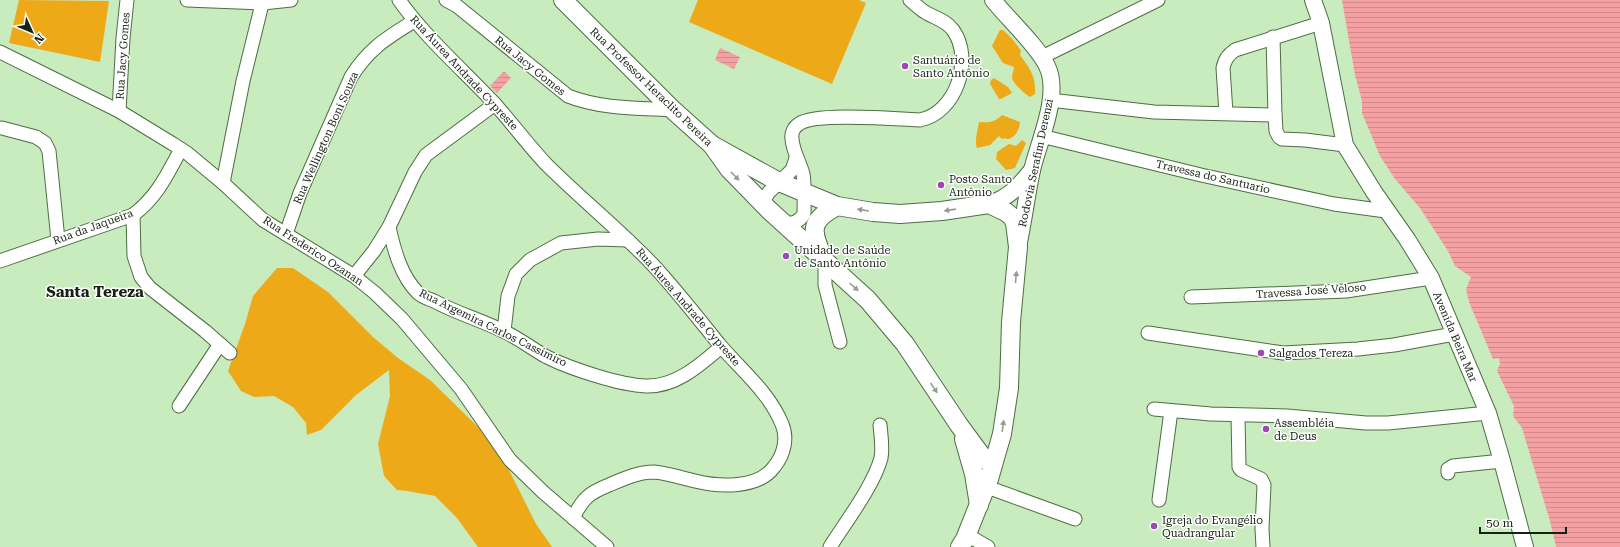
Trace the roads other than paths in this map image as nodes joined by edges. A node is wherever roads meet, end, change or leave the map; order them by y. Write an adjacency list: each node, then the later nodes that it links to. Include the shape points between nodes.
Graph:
1 (127, 0): 20 (street, Rua Jacy Gomes)
2 (186, 0): 11 (street)
3 (291, 0): 11 (street)
4 (399, 0): 12 (street, Rua Áurea Andrade Cypreste)
5 (446, 0): 19 (street, Rua Jacy Gomes, via 457,6 568,96 598,105)
6 (563, 0): 19 (main road, Rua Professor Heraclito Pereira)
7 (910, 0): 28 (street, via 953,30 962,56 957,84 951,97 936,114 920,120 841,117 800,123 793,130)
8 (993, 0): 16 (street, Rodovia Serafim Derenzi)
9 (1158, 0): 16 (street)
10 (1313, 0): 13 (street)
11 (263, 1): 31 (street, via 243,81)
12 (414, 21): 18 (street, Rua Áurea Andrade Cypreste); 40 (street, Rua Wellington Boni Souza, via 375,48 361,61 351,77 300,193)
13 (1320, 23): 14 (street); 26 (street)
14 (1274, 37): 21 (street, via 1235,50 1224,61); 22 (street)
15 (0, 52): 20 (street, Rua Frederico Ozanan)
16 (1042, 57): 17 (street, Rodovia Serafim Derenzi, via 1052,85)
17 (1050, 100): 21 (street, via 1154,112); 24 (street, Rodovia Serafim Derenzi)
18 (495, 104): 39 (street, via 426,156 414,172); 42 (street, Rua Áurea Andrade Cypreste, via 545,163)
19 (673, 110): 25 (main road, Rua Professor Heraclito Pereira)
20 (120, 111): 27 (street, Rua Frederico Ozanan)
21 (1226, 113): 22 (street)
22 (1275, 115): 26 (street, via 1276,131 1282,139)
23 (2, 128): 41 (street, via 45,143 49,151)
24 (1042, 136): 29 (street, Rodovia Serafim Derenzi); 36 (street, Travessa do Santuario, via 1310,200)
25 (712, 145): 30 (main road); 33 (main road, Rua Professor Heraclito Pereira, one-way to 33, via 729,169)
26 (1345, 145): 36 (street, Avenida Beira Mar)
27 (181, 149): 31 (street, Rua Frederico Ozanan); 37 (street, Rua da Jaqueira, via 158,190 145,206)
28 (796, 158): 30 (street, via 792,170); 32 (street, via 802,173)
29 (1032, 170): 34 (street, via 1012,193); 43 (street, Rodovia Serafim Derenzi)
30 (778, 182): 32 (main road); 33 (street)
31 (223, 183): 40 (street, Rua Frederico Ozanan, via 264,220)
32 (804, 194): 35 (main road); 38 (street, via 804,214 801,219 795,223)
33 (762, 203): 38 (main road, Rua Professor Heraclito Pereira)
34 (989, 204): 35 (main road, one-way to 35, via 900,214); 43 (main road, via 1012,217)
35 (837, 206): 45 (main road, via 824,213 814,231)
36 (1386, 211): 47 (street, Avenida Beira Mar, via 1407,239)
37 (133, 215): 41 (street, Rua da Jaqueira); 54 (street, via 134,256 141,276 150,288 225,348)
38 (785, 224): 45 (main road, Rua Professor Heraclito Pereira)
39 (389, 227): 46 (street); 49 (street, Rua Argemira Carlos Cassimiro, via 398,259 418,294)
40 (286, 234): 46 (street, Rua Frederico Ozanan)
41 (58, 240): 44 (street, Rua da Jaqueira)
42 (628, 240): 49 (street, via 598,239 561,243 530,260 516,274 508,296); 53 (street, Rua Áurea Andrade Cypreste, via 659,272)
43 (1018, 247): 62 (main road, Rodovia Serafim Derenzi, one-way to 43, via 1002,434 1008,388)
44 (0, 261)
45 (825, 261): 52 (street, via 825,285); 60 (main road, Rua Professor Heraclito Pereira, one-way to 60, via 868,300 905,344)
46 (354, 276): 67 (street, Rua Frederico Ozanan, via 402,319 461,389 510,460)
47 (1430, 278): 48 (street, Travessa José Veloso, via 1346,291); 51 (street, Avenida Beira Mar)
48 (1191, 297)
49 (504, 331): 53 (street, Rua Argemira Carlos Cassimiro, via 547,357 584,372 646,386 681,378)
50 (1148, 333): 51 (street, via 1283,353 1358,349)
51 (1454, 334): 57 (street, Avenida Beira Mar)
52 (840, 342)
53 (722, 347): 67 (street, Rua Áurea Andrade Cypreste, via 768,398 784,427 785,444 773,469 765,477 740,485 699,482 655,472 641,473 590,493 580,504)
54 (179, 406)
55 (1154, 409): 56 (street)
56 (1171, 411): 58 (street); 65 (street)
57 (1488, 413): 58 (street, via 1388,423 1341,422 1287,416); 61 (street, Avenida Beira Mar)
58 (1238, 416): 73 (street, via 1241,470 1261,479 1264,485)
59 (880, 425): 71 (street, via 881,458 876,471)
60 (959, 425): 62 (main road, via 984,459); 66 (main road, via 974,474)
61 (1502, 461): 63 (street, via 1453,466 1448,469); 74 (street, Avenida Beira Mar)
62 (994, 464): 64 (main road, Rodovia Serafim Derenzi)
63 (1448, 473)
64 (987, 487): 66 (main road, Rodovia Serafim Derenzi); 68 (street)
65 (1159, 500)
66 (979, 505): 69 (main road, Rodovia Serafim Derenzi)
67 (573, 518): 70 (street, Rua Frederico Ozanan)
68 (1075, 519)
69 (964, 541): 72 (street)
70 (604, 546)
71 (830, 547)
72 (988, 547)
73 (1262, 547)
74 (1525, 547)

